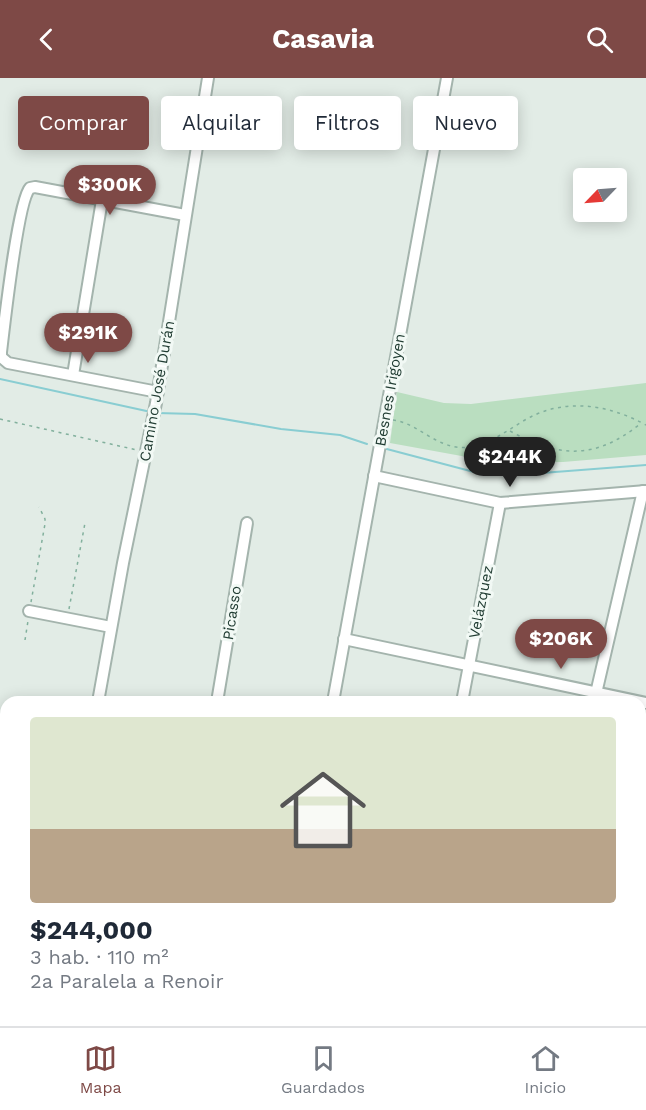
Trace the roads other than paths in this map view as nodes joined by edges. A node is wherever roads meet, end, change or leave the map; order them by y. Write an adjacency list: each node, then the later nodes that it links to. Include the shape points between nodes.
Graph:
1 (208, 78): 4 (street, Camino José Durán)
2 (447, 78): 7 (street, Besnes Irigoyen)
3 (102, 200): 4 (street); 5 (street); 5 (street, via 35,187 23,203 3,359)
4 (185, 215): 6 (street, Camino José Durán)
5 (73, 375): 6 (street)
6 (158, 392): 12 (street, Camino José Durán)
7 (374, 476): 9 (street); 13 (street, Besnes Irigoyen)
8 (644, 491): 9 (street); 20 (street)
9 (500, 503): 14 (street, Velázquez)
10 (247, 523): 16 (street, Picasso)
11 (29, 611): 12 (street)
12 (111, 627): 15 (street, Camino José Durán)
13 (344, 639): 14 (street); 17 (street, Besnes Irigoyen)
14 (469, 665): 18 (street, Velázquez); 19 (street)
15 (99, 696)
16 (218, 696)
17 (334, 696)
18 (463, 696)
19 (591, 696)
20 (595, 696)

